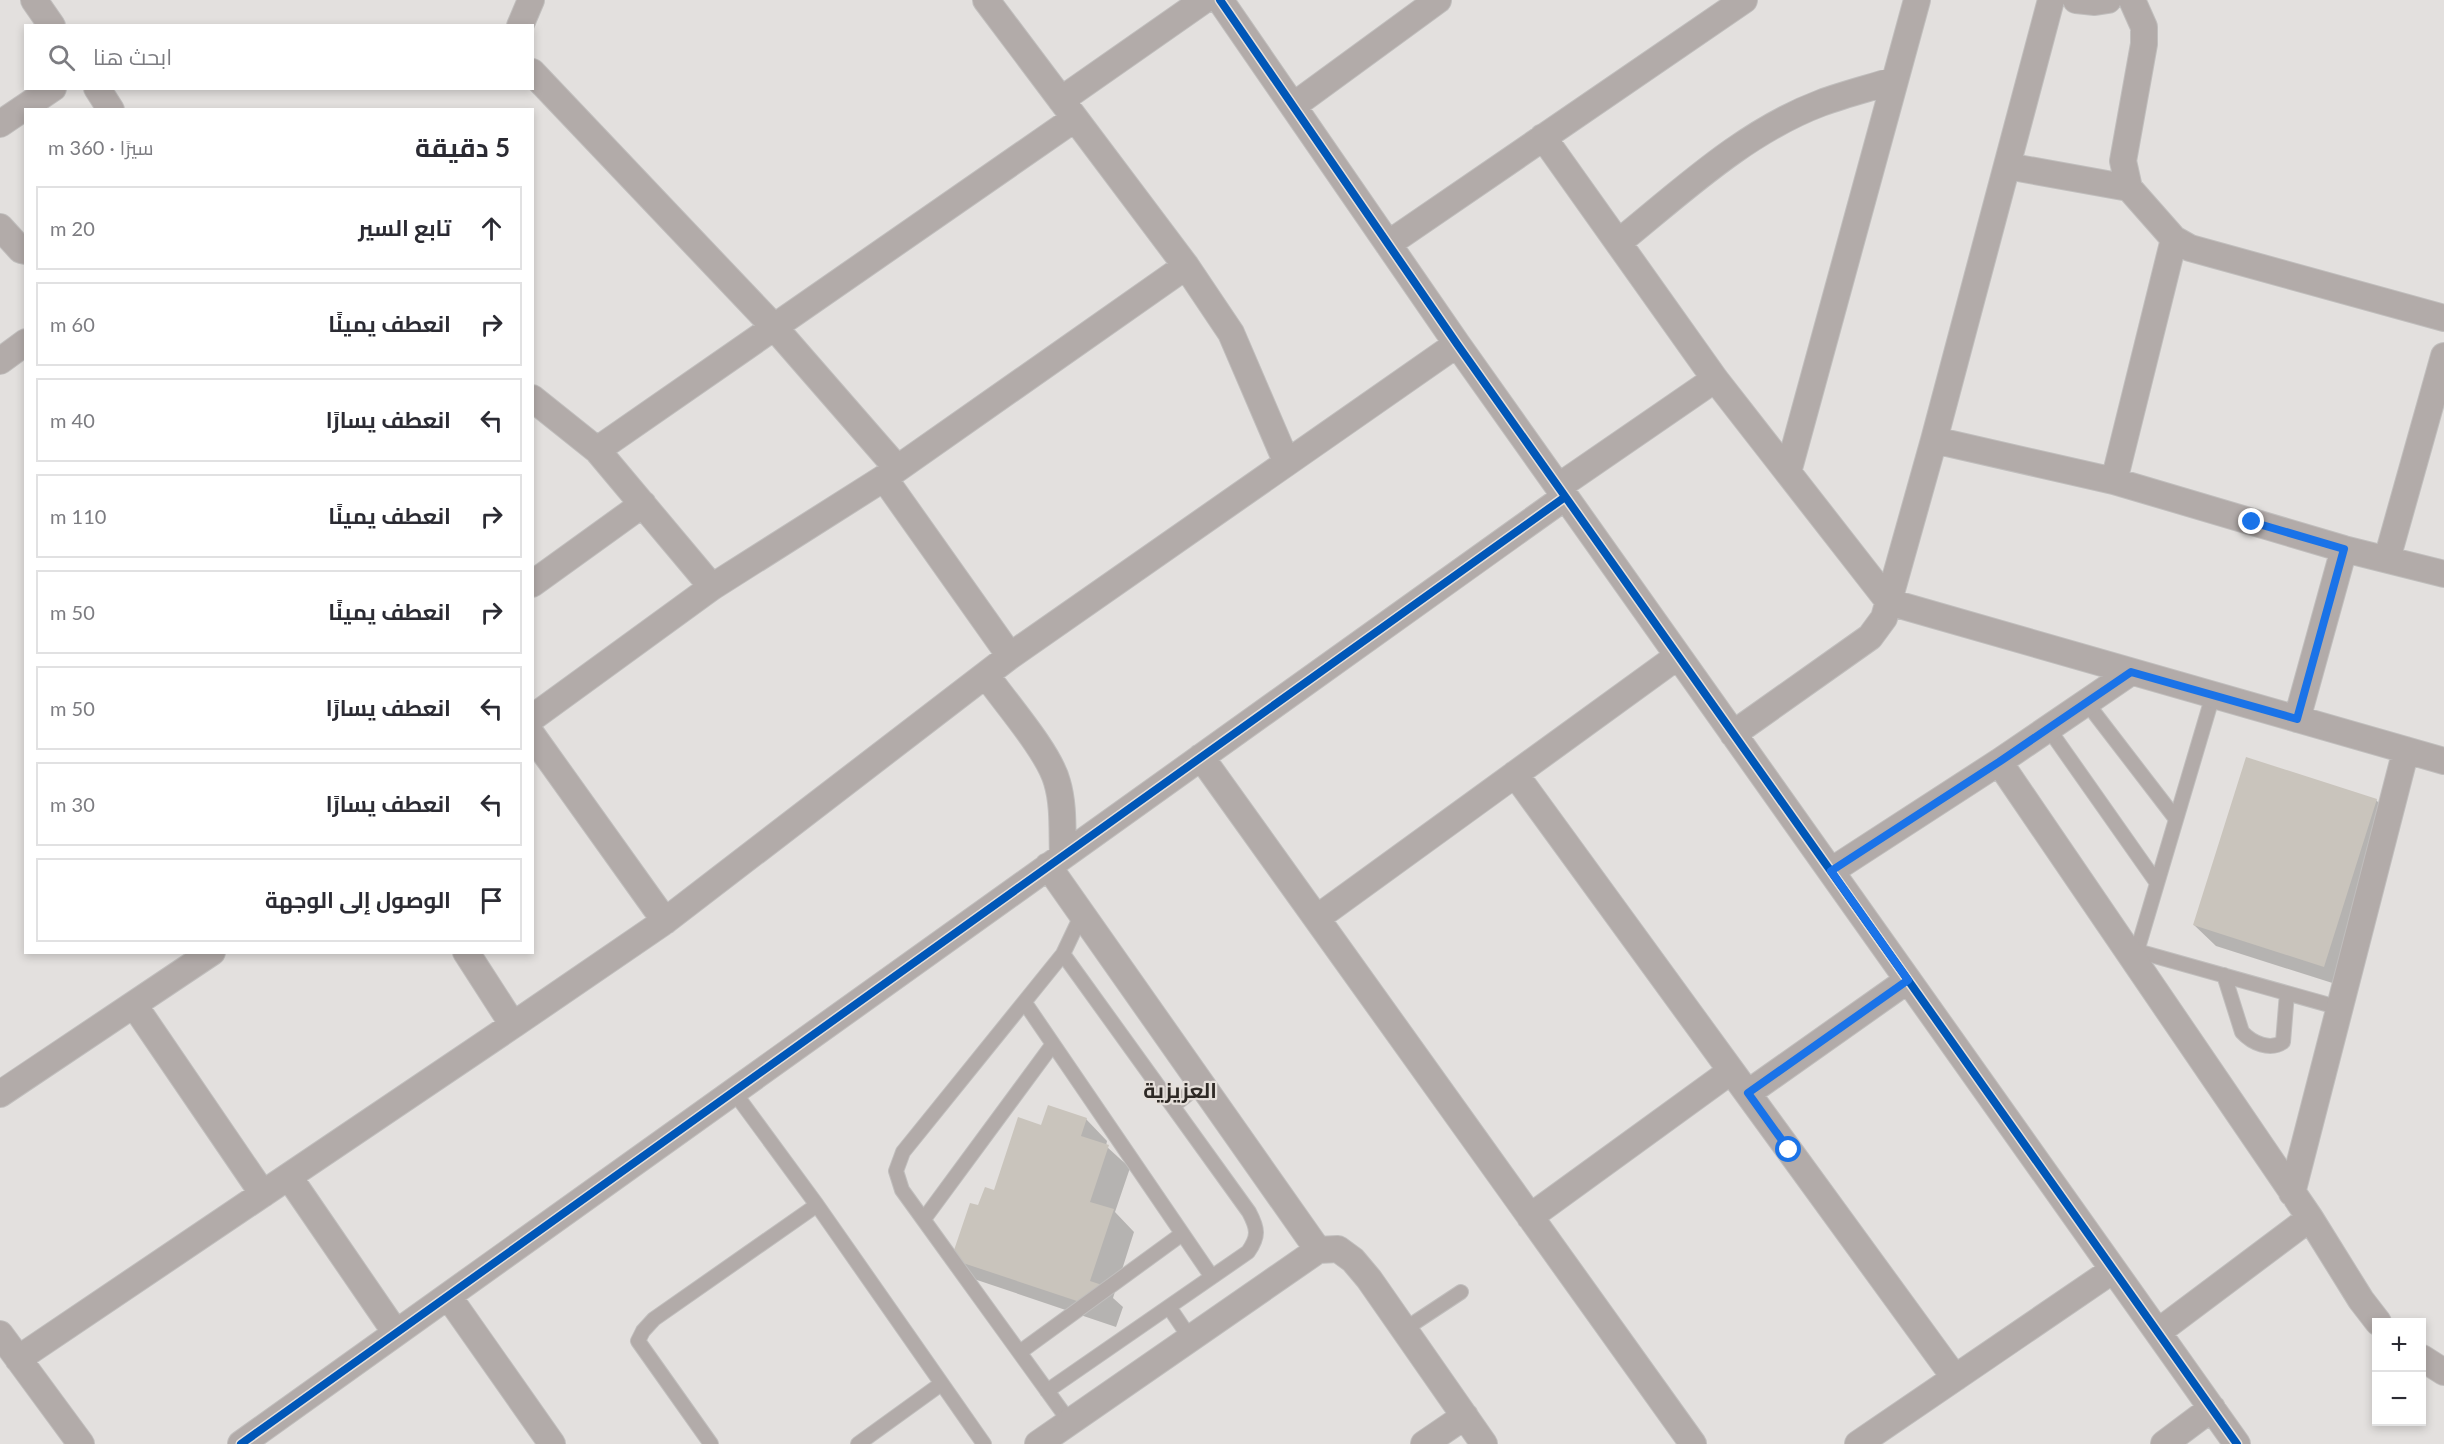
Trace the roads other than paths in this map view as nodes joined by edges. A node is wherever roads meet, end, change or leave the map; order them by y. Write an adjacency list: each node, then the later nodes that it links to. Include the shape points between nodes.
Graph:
1 (34, 0): 13 (street)
2 (531, 0): 14 (street)
3 (986, 0): 21 (street)
4 (1204, 0): 21 (street)
5 (1220, 0): 19 (street)
6 (1438, 0): 19 (street)
7 (1744, 0): 23 (street)
8 (1917, 0): 16 (street)
9 (2051, 0): 24 (street)
10 (2076, 0): 11 (street)
11 (2108, 0)
12 (2132, 0): 25 (street, via 2144,27 2144,44 2123,161)
13 (51, 24)
14 (521, 24)
15 (534, 74): 33 (street)
16 (1895, 80): 28 (street, via 1820,103 1763,132); 43 (street)
17 (50, 90): 22 (street)
18 (98, 90): 20 (street)
19 (1293, 106): 29 (street)
20 (110, 108)
21 (1067, 110): 31 (street); 33 (street)
22 (0, 124)
23 (1543, 137): 28 (street); 29 (street)
24 (2007, 166): 25 (street); 40 (street)
25 (2129, 188): 27 (street)
26 (0, 227): 30 (street)
27 (2174, 239): 32 (street, via 2190,248); 45 (street)
28 (1618, 243): 38 (street)
29 (1388, 244): 35 (street)
30 (24, 251)
31 (1186, 266): 42 (street, via 1231,333); 44 (street)
32 (2444, 318)
33 (775, 328): 41 (street); 44 (street)
34 (24, 343): 37 (street)
35 (1457, 344): 42 (street); 46 (street)
36 (2444, 356): 49 (street)
37 (0, 361)
38 (1715, 379): 43 (street); 46 (street)
39 (534, 400): 41 (street)
40 (1934, 440): 45 (street); 53 (street)
41 (597, 450): 47 (street)
42 (1286, 461): 54 (street)
43 (1788, 472): 53 (street)
44 (890, 473): 52 (street); 54 (street)
45 (2114, 481): 48 (street)
46 (1562, 492): 55 (street); 66 (street)
47 (643, 504): 51 (street); 52 (street)
48 (2344, 549): 49 (street); 61 (street)
49 (2387, 559): 50 (street)
50 (2444, 574)
51 (534, 583)
52 (712, 587): 60 (street)
53 (1889, 602): 56 (street); 63 (street, via 1884,618 1870,637)
54 (1010, 656): 57 (street)
55 (1678, 656): 63 (street); 69 (street)
56 (2131, 672): 58 (street); 59 (street)
57 (986, 675): 71 (street, via 1057,780 1061,798); 76 (street)
58 (2213, 695): 61 (street); 70 (lane)
59 (2086, 702): 62 (street); 70 (lane)
60 (534, 717)
61 (2297, 719): 65 (street)
62 (2048, 728): 68 (street); 73 (lane)
63 (1733, 734): 72 (street)
64 (534, 738): 76 (street)
65 (2406, 750): 67 (street); 86 (street)
66 (1201, 757): 71 (street); 75 (street)
67 (2444, 761)
68 (1999, 762): 72 (street); 80 (street)
69 (1515, 774): 75 (street); 89 (street)
70 (2176, 819): 73 (lane)
71 (1056, 861): 74 (street); 91 (street)
72 (1831, 871): 82 (street)
73 (2157, 883): 80 (lane)
74 (1082, 914): 79 (lane); 90 (street)
75 (1317, 918): 99 (street)
76 (665, 921): 87 (street)
77 (209, 954): 85 (street)
78 (467, 954): 87 (street)
79 (1063, 954): 84 (lane); 94 (lane)
80 (2134, 954): 81 (lane); 96 (street)
81 (2223, 975): 83 (lane); 83 (lane, via 2242,1032 2269,1047 2283,1042)
82 (1908, 980): 92 (street); 104 (street)
83 (2287, 993): 86 (lane)
84 (1025, 1003): 88 (lane); 101 (lane, via 903,1152 896,1171 902,1190)
85 (134, 1005): 93 (street); 97 (street)
86 (2340, 1008): 96 (street)
87 (513, 1025): 95 (street)
88 (1053, 1044): 101 (lane); 102 (lane)
89 (1731, 1071): 92 (street); 99 (street)
90 (1201, 1084): 94 (lane); 103 (street)
91 (734, 1092): 98 (lane); 107 (street)
92 (1748, 1093): 119 (street)
93 (0, 1094)
94 (1173, 1106): 105 (lane, via 1257,1228 1256,1240 1248,1252)
95 (289, 1177): 97 (street); 112 (street)
96 (2292, 1193): 100 (street)
97 (263, 1194): 116 (street)
98 (817, 1205): 120 (lane); 128 (lane, via 654,1319 638,1341)
99 (1530, 1217): 133 (street)
100 (2310, 1218): 109 (street); 111 (street)
101 (924, 1219): 115 (lane)
102 (1182, 1234): 105 (lane); 115 (lane)
103 (1318, 1250): 110 (street, via 1338,1249 1353,1260); 114 (street)
104 (2113, 1270): 111 (street); 119 (street)
105 (1212, 1277): 108 (lane)
106 (1461, 1292): 110 (lane)
107 (448, 1296): 112 (street); 127 (street)
108 (1169, 1307): 114 (lane); 121 (lane)
109 (2374, 1318)
110 (1405, 1329): 123 (street)
111 (2158, 1332): 122 (street)
112 (396, 1333): 126 (street)
113 (0, 1334): 116 (street)
114 (1190, 1338): 124 (street)
115 (1020, 1352): 121 (lane)
116 (18, 1359): 125 (street)
117 (2426, 1361): 118 (street)
118 (2444, 1372)
119 (1955, 1378): 134 (street)
120 (941, 1384): 129 (lane); 130 (lane)
121 (1047, 1391): 124 (lane)
122 (2212, 1408): 135 (street); 136 (street)
123 (1465, 1416): 131 (street); 132 (street)
124 (1053, 1436)
125 (81, 1444)
126 (241, 1444)
127 (552, 1444)
128 (711, 1444)
129 (858, 1444)
130 (984, 1444)
131 (1424, 1444)
132 (1484, 1444)
133 (1693, 1444)
134 (1858, 1444)
135 (2164, 1444)
136 (2237, 1444)

